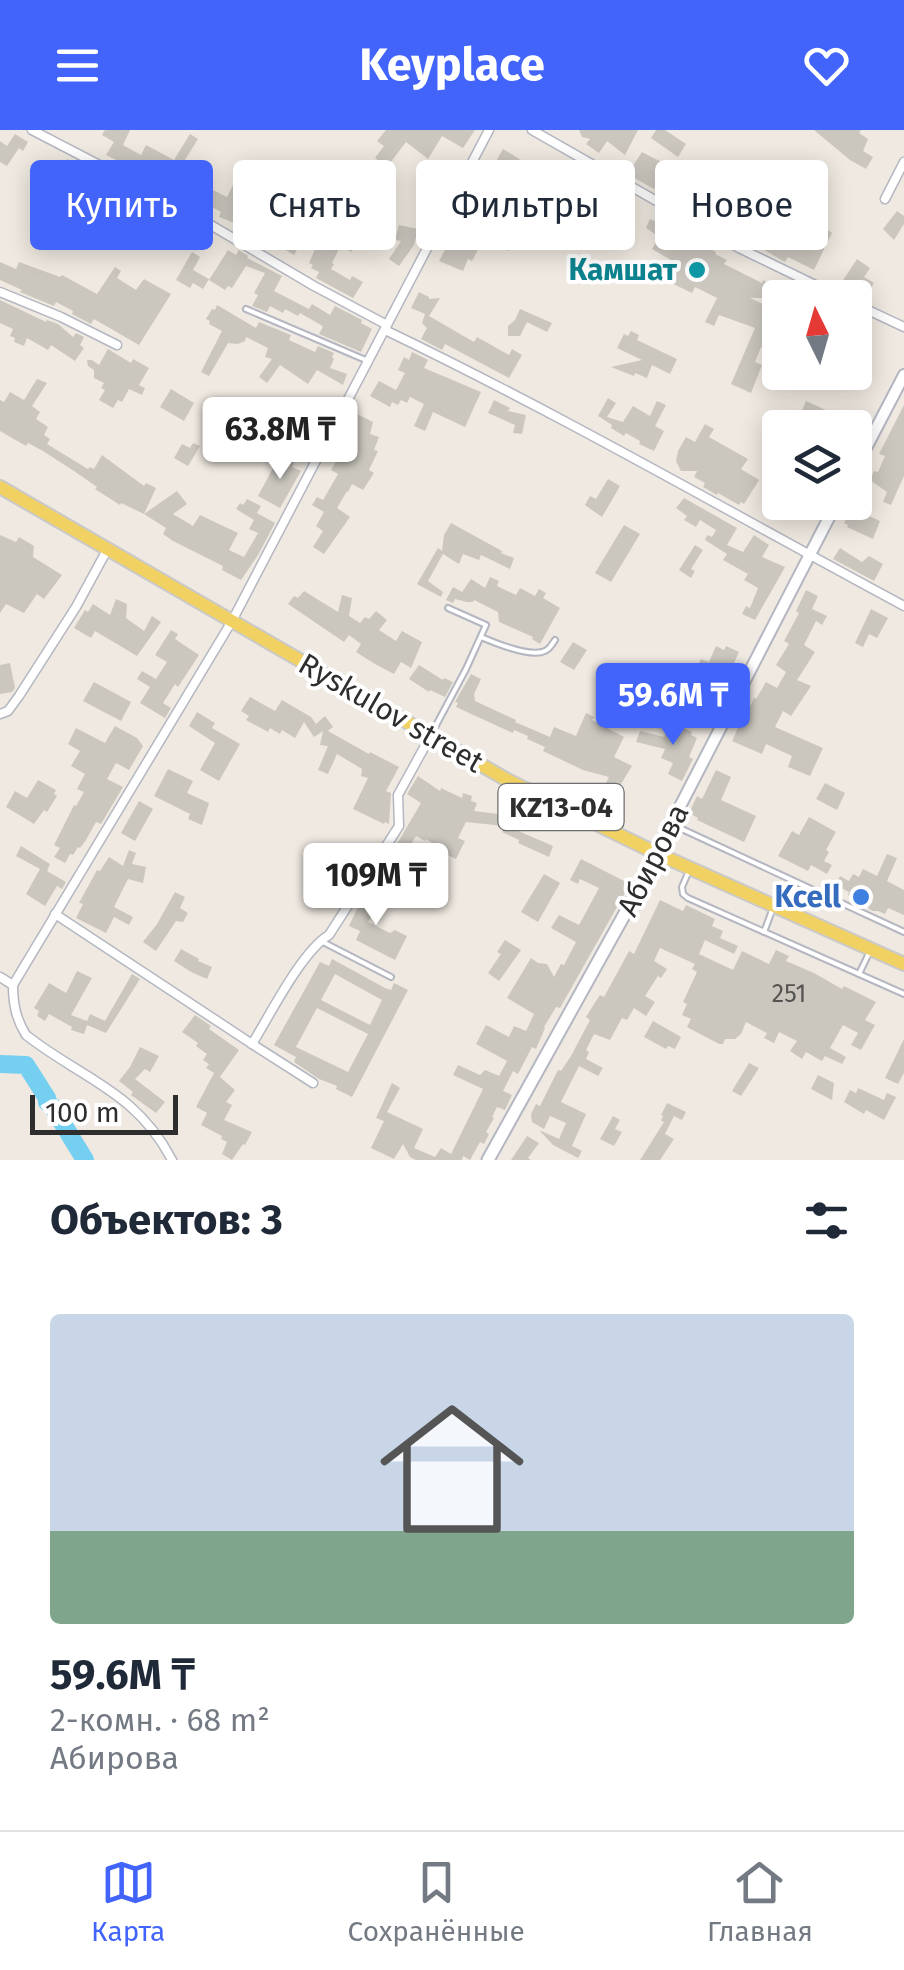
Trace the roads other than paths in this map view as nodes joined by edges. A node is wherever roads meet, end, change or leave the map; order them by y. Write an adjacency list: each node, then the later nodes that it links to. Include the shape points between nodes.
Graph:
1 (32, 130): 13 (street, via 182,208)
2 (489, 130): 13 (street)
3 (532, 130): 8 (street)
4 (904, 162): 6 (street)
5 (904, 188): 6 (street)
6 (890, 189): 7 (street)
7 (885, 199)
8 (805, 280)
9 (0, 292): 14 (street)
10 (246, 310): 15 (lane)
11 (872, 312): 12 (street)
12 (904, 327)
13 (386, 328): 15 (street); 21 (street)
14 (117, 345)
15 (368, 362): 24 (street)
16 (904, 375): 17 (street)
17 (872, 436)
18 (0, 488): 20 (main road, Ryskulov street / KZ13-04)
19 (827, 520): 21 (street, Абирова)
20 (106, 550): 24 (main road, Ryskulov street / KZ13-04); 27 (street, via 19,696)
21 (809, 555): 22 (street); 29 (street, Абирова)
22 (904, 606)
23 (448, 608): 25 (lane, via 486,625)
24 (232, 621): 28 (main road, Ryskulov street / KZ13-04); 33 (street)
25 (481, 637): 26 (lane, via 537,653); 28 (lane)
26 (555, 640)
27 (0, 714)
28 (431, 736): 30 (main road, Ryskulov street / KZ13-04); 36 (street, via 398,796 399,826)
29 (671, 824): 30 (street, Абирова); 35 (lane)
30 (656, 853): 31 (main road, Ryskulov street / KZ13-04); 47 (main road, Абирова)
31 (690, 868): 32 (main road, Ryskulov street / KZ13-04); 34 (lane, via 683,894)
32 (775, 906): 34 (lane); 37 (main road, Ryskulov street / KZ13-04)
33 (56, 914): 42 (street); 44 (street)
34 (764, 932): 39 (lane)
35 (904, 932)
36 (321, 940): 41 (lane); 44 (street)
37 (870, 949): 38 (main road, Ryskulov street / KZ13-04); 39 (lane)
38 (903, 961)
39 (859, 974): 43 (lane)
40 (0, 977): 42 (street)
41 (391, 977)
42 (12, 985): 46 (street, via 26,1035 119,1095 160,1137)
43 (904, 994)
44 (252, 1044): 45 (street)
45 (313, 1083)
46 (172, 1160)
47 (488, 1160)

